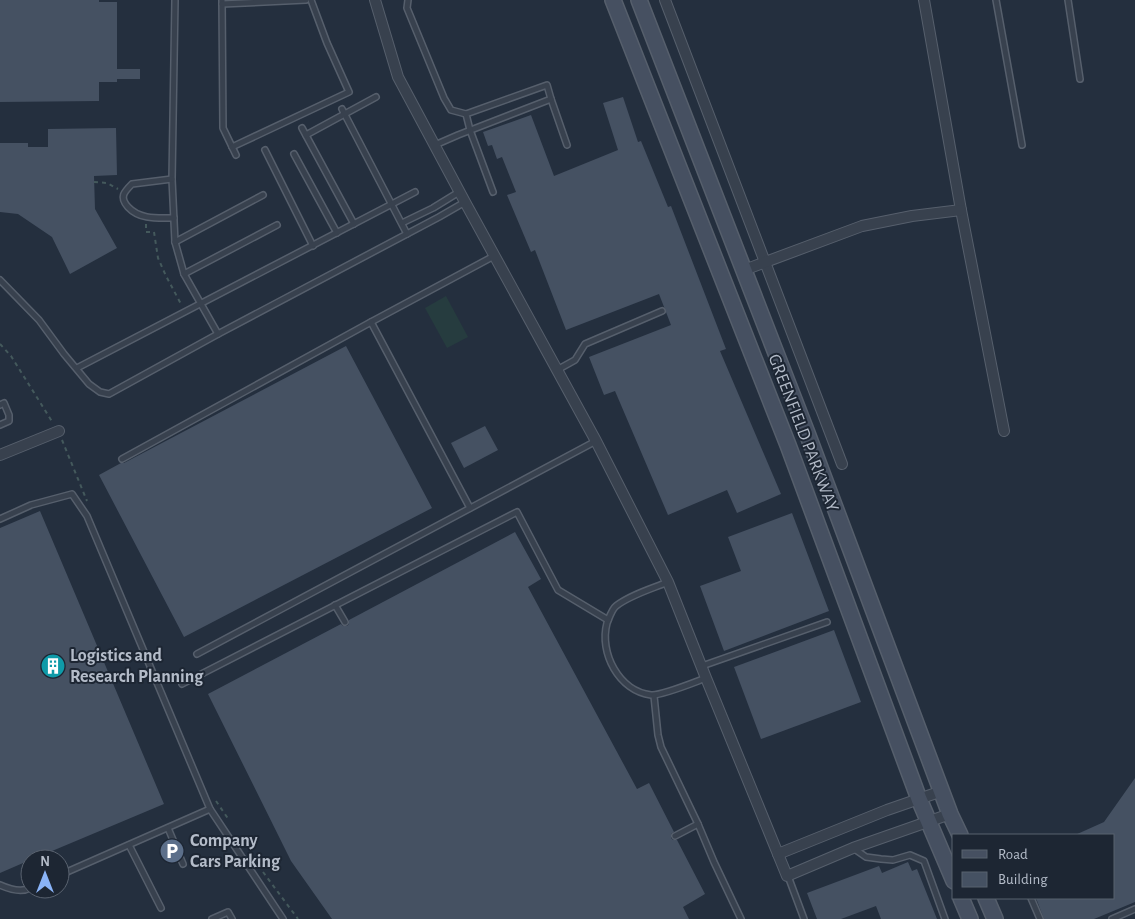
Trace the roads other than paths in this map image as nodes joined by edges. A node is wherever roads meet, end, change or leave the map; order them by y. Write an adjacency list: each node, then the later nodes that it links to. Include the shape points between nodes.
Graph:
1 (175, 0): 28 (lane)
2 (306, 0): 12 (lane)
3 (311, 0): 24 (lane, via 349,92)
4 (375, 0): 23 (street, via 398,77)
5 (408, 0): 17 (lane, via 407,8 444,98 451,110)
6 (613, 0): 77 (main road, GREENFIELD PARKWAY, via 784,436)
7 (639, 0): 46 (main road, GREENFIELD PARKWAY)
8 (665, 0): 45 (street)
9 (924, 0): 35 (street)
10 (996, 0): 22 (lane)
11 (1068, 0): 13 (lane)
12 (222, 2): 24 (lane, via 223,128)
13 (1080, 79)
14 (376, 97): 16 (lane)
15 (551, 99): 17 (lane, via 547,85); 19 (lane); 21 (lane)
16 (344, 112): 20 (lane); 34 (lane)
17 (466, 114): 19 (lane)
18 (302, 128): 20 (lane)
19 (470, 130): 23 (lane); 31 (lane)
20 (306, 135): 38 (lane)
21 (567, 144)
22 (1022, 145)
23 (435, 146): 30 (street)
24 (232, 147): 27 (lane)
25 (265, 150): 43 (lane)
26 (294, 154): 40 (lane)
27 (236, 155)
28 (172, 179): 36 (lane); 36 (lane, via 132,184 123,198 137,215)
29 (415, 192): 34 (lane)
30 (459, 192): 33 (street); 37 (lane)
31 (493, 192)
32 (263, 196): 42 (lane)
33 (465, 202): 41 (lane); 44 (street)
34 (392, 204): 37 (lane); 38 (lane)
35 (961, 210): 45 (street, via 862,226); 59 (street)
36 (174, 218): 42 (lane)
37 (402, 223): 41 (lane)
38 (354, 224): 40 (lane)
39 (277, 225): 47 (lane)
40 (337, 233): 43 (lane)
41 (407, 234): 52 (lane)
42 (175, 242): 47 (lane)
43 (313, 246): 49 (lane)
44 (494, 256): 51 (lane); 54 (street)
45 (766, 262): 46 (street); 63 (street)
46 (744, 270): 76 (main road, GREENFIELD PARKWAY)
47 (184, 274): 49 (lane)
48 (0, 280): 53 (lane)
49 (201, 304): 52 (lane); 53 (lane)
50 (662, 311): 54 (lane, via 584,344 575,360)
51 (370, 322): 62 (lane); 64 (lane)
52 (218, 334): 53 (lane, via 110,394 100,392)
53 (77, 368)
54 (556, 370): 60 (street)
55 (0, 398): 56 (lane)
56 (2, 404): 57 (lane, via 9,421)
57 (0, 425)
58 (58, 431): 61 (street)
59 (1004, 431)
60 (596, 441): 64 (lane); 66 (street)
61 (0, 455)
62 (122, 459)
63 (842, 464)
64 (470, 508): 71 (lane)
65 (0, 519): 78 (lane, via 31,505 72,494 87,516)
66 (668, 582): 68 (lane, via 614,607); 72 (street)
67 (335, 605): 68 (lane, via 517,512 558,590); 69 (lane); 74 (lane)
68 (608, 620): 75 (lane, via 606,646 617,673 628,686)
69 (344, 622)
70 (827, 622): 72 (lane)
71 (197, 654)
72 (702, 666): 73 (street)
73 (706, 678): 75 (lane); 87 (street)
74 (182, 684)
75 (654, 696): 81 (lane, via 661,747)
76 (942, 791): 77 (street); 79 (main road, GREENFIELD PARKWAY)
77 (920, 799): 80 (main road, GREENFIELD PARKWAY); 87 (street)
78 (210, 809): 82 (lane); 101 (lane)
79 (950, 814): 80 (street); 83 (main road, GREENFIELD PARKWAY)
80 (929, 822): 86 (street); 91 (main road, GREENFIELD PARKWAY)
81 (698, 824): 84 (lane); 102 (lane)
82 (168, 828): 85 (lane); 88 (lane)
83 (960, 834)
84 (676, 836)
85 (130, 845): 89 (lane); 97 (lane)
86 (853, 848): 90 (street); 104 (lane, via 866,857 893,860 910,855 924,861)
87 (778, 854): 90 (street)
88 (183, 864)
89 (70, 871)
90 (787, 876): 103 (lane)
91 (952, 876)
92 (0, 885): 93 (lane)
93 (20, 890)
94 (961, 899): 105 (main road)
95 (986, 899): 106 (main road)
96 (1031, 899): 107 (lane)
97 (161, 908)
98 (1135, 909): 108 (lane)
99 (212, 919): 100 (lane, via 228,912)
100 (232, 919)
101 (283, 919)
102 (741, 919)
103 (804, 919)
104 (945, 919)
105 (970, 919)
106 (995, 919)
107 (1040, 919)
108 (1112, 919)

